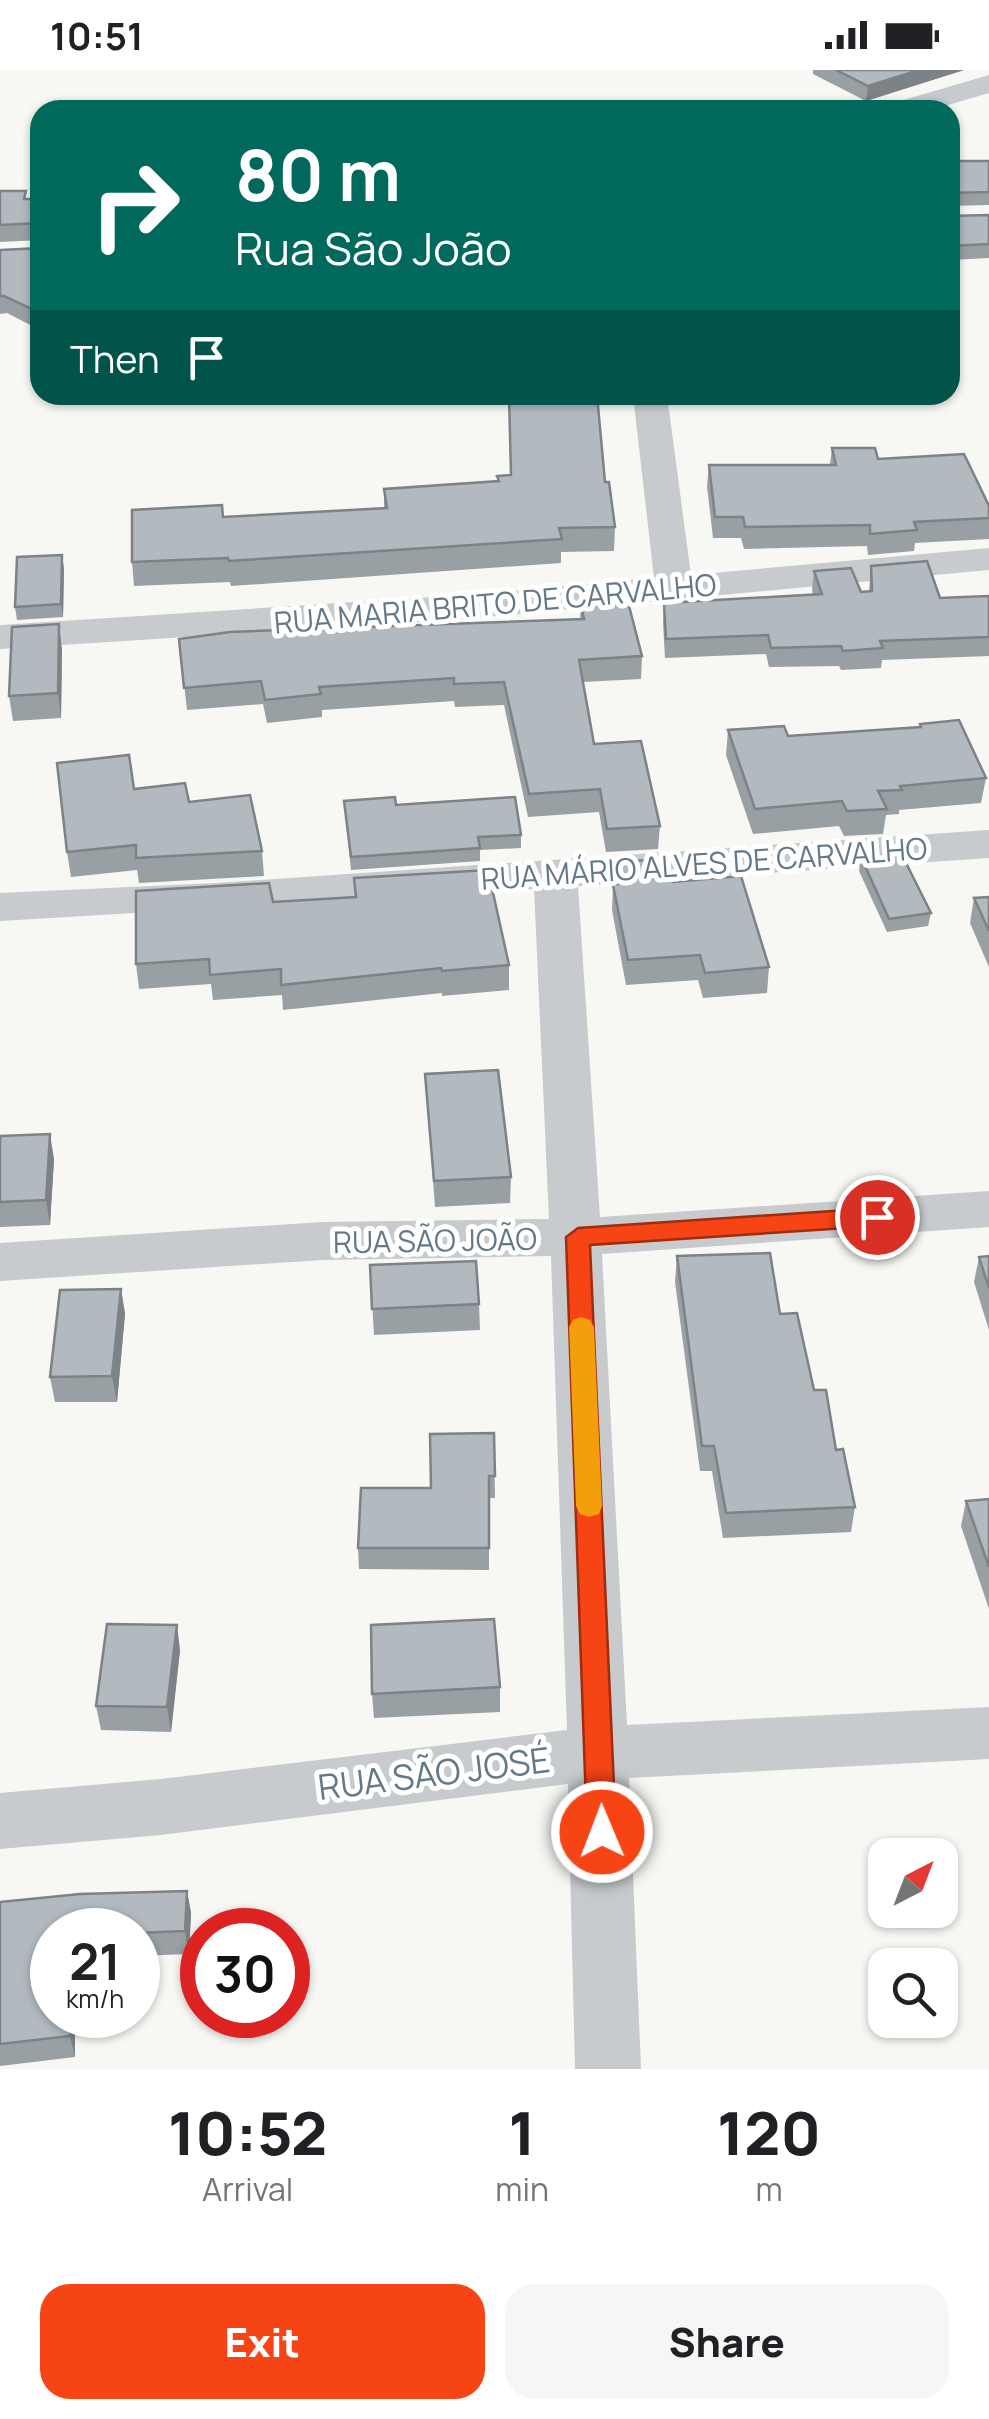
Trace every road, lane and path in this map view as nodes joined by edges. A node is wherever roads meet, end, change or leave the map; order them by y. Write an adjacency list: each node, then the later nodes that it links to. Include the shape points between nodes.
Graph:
1 (989, 84): 2 (street)
2 (934, 100)
3 (651, 405): 5 (street)
4 (989, 559): 5 (street, RUA MARIA BRITO DE CARVALHO)
5 (674, 590): 6 (street, RUA MARIA BRITO DE CARVALHO)
6 (0, 637)
7 (989, 844): 8 (street, RUA MÁRIO ALVES DE CARVALHO)
8 (555, 874): 9 (street, RUA MÁRIO ALVES DE CARVALHO); 11 (street)
9 (0, 907)
10 (989, 1209): 11 (street, RUA SÃO JOÃO)
11 (578, 1237): 12 (street, RUA SÃO JOÃO, via 324,1242); 14 (street)
12 (0, 1262)
13 (989, 1733): 14 (street, RUA SÃO JOSÉ)
14 (600, 1753): 15 (street, RUA SÃO JOSÉ); 16 (street)
15 (0, 1821)
16 (608, 2069)

